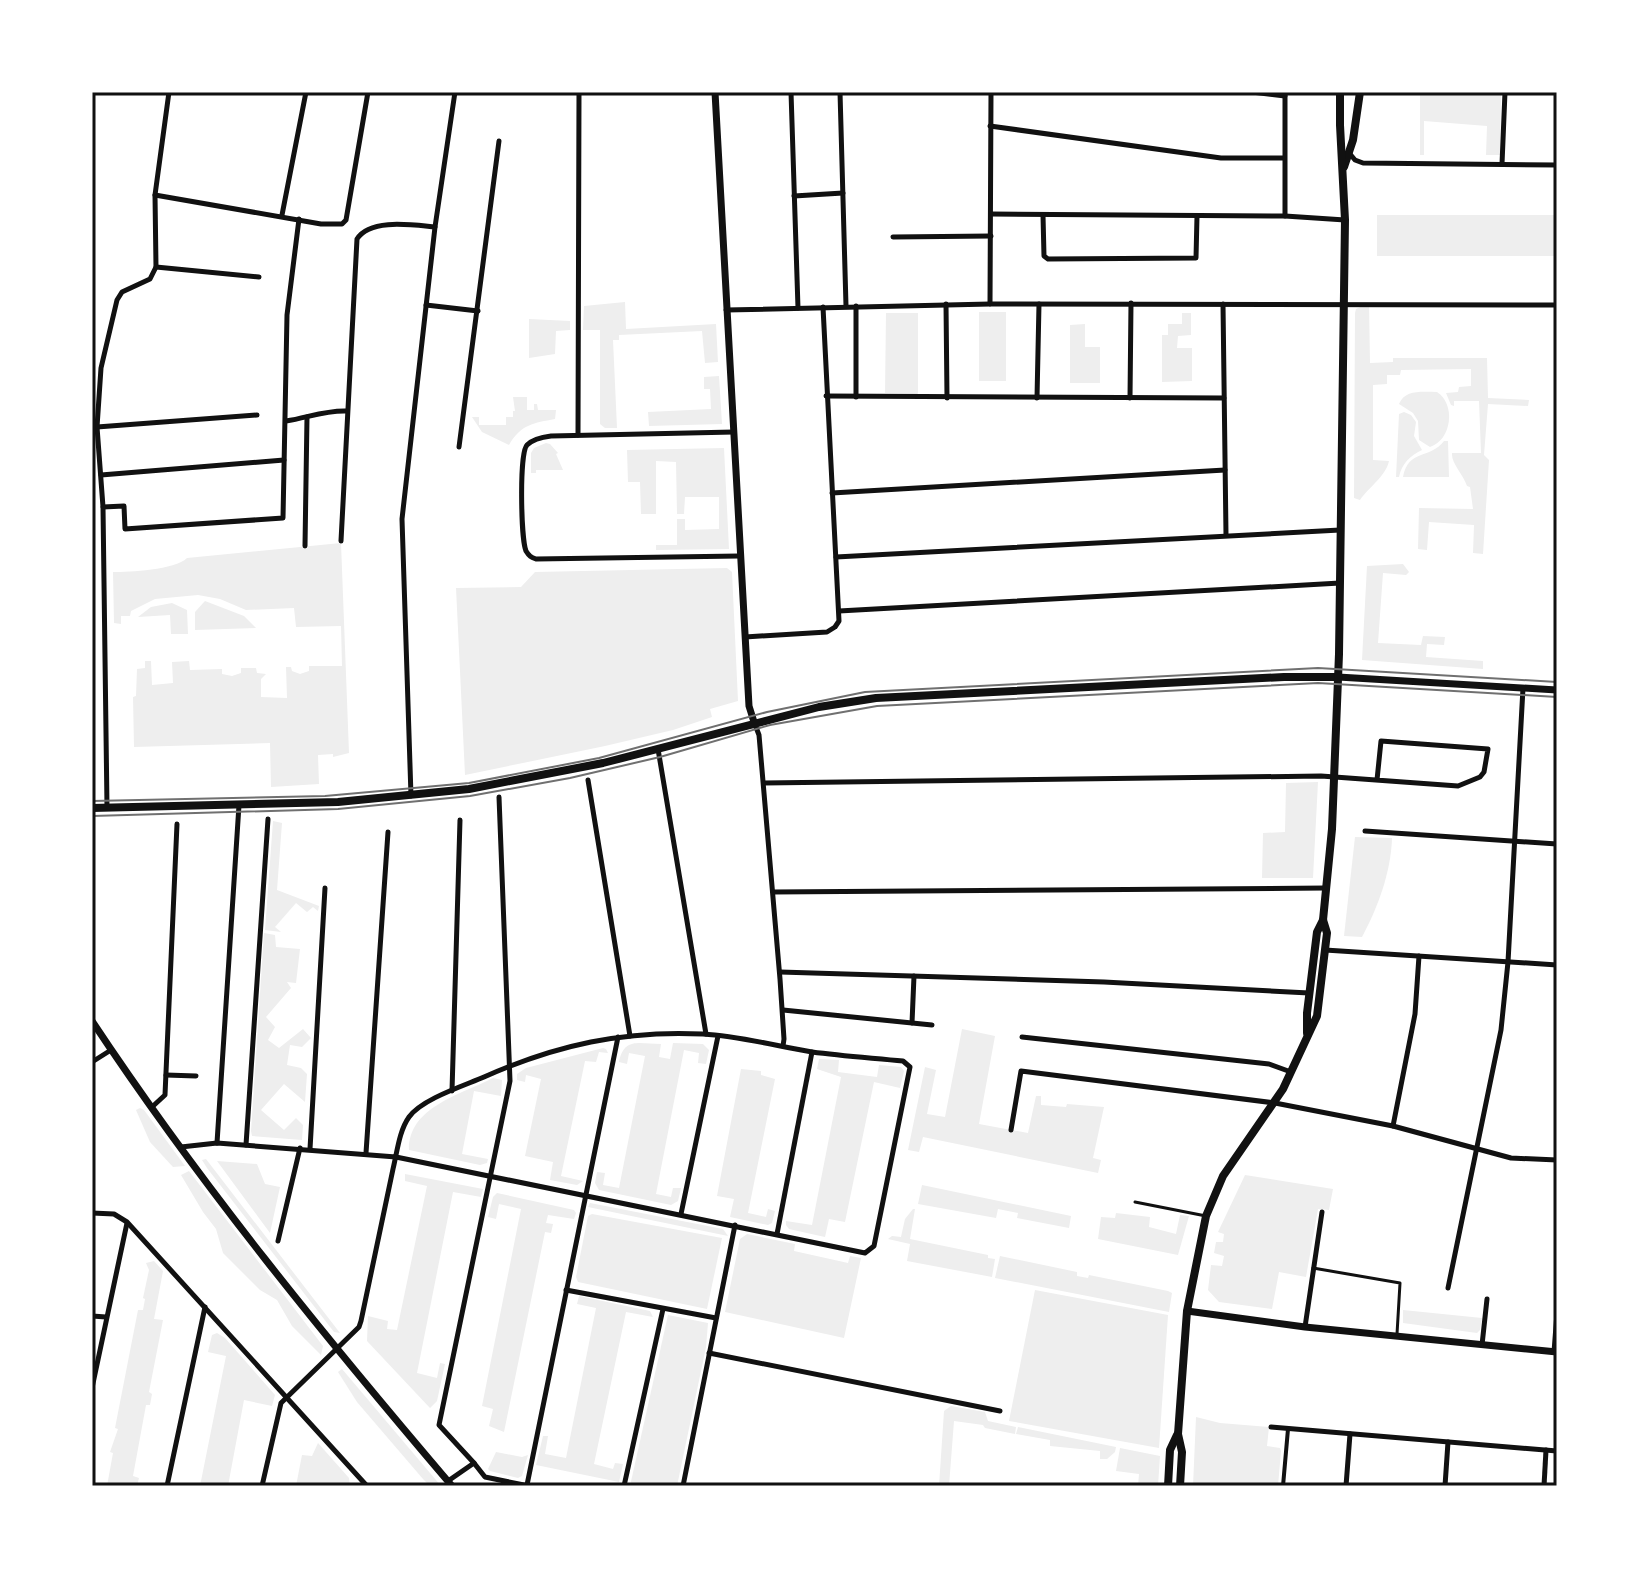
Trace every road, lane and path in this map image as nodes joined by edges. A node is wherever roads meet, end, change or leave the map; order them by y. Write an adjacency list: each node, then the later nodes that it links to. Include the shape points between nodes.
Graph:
1 (169, 92): 23 (street)
2 (306, 92): 26 (street)
3 (368, 92): 30 (street, via 346,220 338,226)
4 (455, 92): 32 (street)
5 (579, 92): 63 (street)
6 (715, 92): 49 (street)
7 (791, 92): 24 (street)
8 (840, 92): 22 (street)
9 (991, 92): 15 (street)
10 (1252, 92): 14 (street)
11 (1340, 92): 21 (main road)
12 (1360, 92): 17 (main road)
13 (1505, 92): 19 (street)
14 (1285, 94): 18 (street)
15 (990, 126): 18 (street, via 1221,158); 25 (street)
16 (499, 141): 50 (street)
17 (1349, 153): 19 (street, via 1363,163); 21 (main road)
18 (1284, 158): 29 (street)
19 (1502, 164): 20 (street)
20 (1557, 165)
21 (1344, 168): 31 (main road)
22 (843, 193): 24 (street); 45 (street)
23 (155, 195): 26 (street); 35 (street)
24 (794, 196): 48 (street)
25 (991, 214): 27 (street); 33 (street)
26 (282, 215): 30 (street)
27 (1043, 215): 28 (street); 28 (street, via 1048,259 1196,258)
28 (1197, 216): 29 (street)
29 (1285, 216): 31 (street)
30 (299, 219): 60 (street, via 287,315)
31 (1345, 220): 38 (main road)
32 (435, 227): 43 (street); 57 (street, via 381,227 358,237)
33 (991, 236): 34 (street); 40 (street)
34 (893, 237)
35 (156, 267): 36 (street); 61 (street, via 150,279 122,292 117,300 101,368)
36 (259, 277)
37 (1131, 303): 41 (street); 42 (street); 55 (street)
38 (1343, 303): 42 (street); 44 (street); 72 (main road)
39 (946, 304): 40 (street); 46 (street); 53 (street)
40 (990, 304): 41 (street)
41 (1039, 304): 54 (street)
42 (1223, 304): 56 (street)
43 (426, 305): 50 (street); 90 (street, via 402,519)
44 (1557, 305)
45 (846, 306): 46 (street); 47 (street)
46 (856, 306): 52 (street)
47 (823, 307): 48 (street); 51 (street)
48 (798, 308): 49 (street)
49 (726, 310): 62 (street)
50 (478, 311): 64 (street)
51 (826, 396): 52 (street); 70 (street)
52 (856, 397): 53 (street)
53 (947, 398): 54 (street)
54 (1037, 398): 55 (street)
55 (1130, 398): 56 (street)
56 (1224, 398): 68 (street)
57 (347, 411): 59 (street); 74 (street)
58 (257, 415): 61 (street)
59 (307, 417): 60 (street); 75 (street)
60 (285, 421): 65 (street)
61 (97, 427): 66 (street)
62 (734, 432): 63 (street); 76 (street)
63 (578, 435): 76 (street, via 536,439 524,452 525,548 532,558)
64 (459, 447)
65 (284, 460): 69 (street); 71 (street, via 283,518 125,529 124,506)
66 (99, 464): 67 (street); 69 (street)
67 (92, 467)
68 (1225, 470): 70 (street); 73 (street)
69 (101, 475): 71 (street)
70 (832, 493): 77 (street)
71 (103, 507): 93 (street)
72 (1341, 530): 73 (street); 78 (main road)
73 (1226, 535): 77 (street)
74 (341, 541)
75 (305, 546)
76 (739, 556): 80 (street)
77 (836, 557): 79 (street)
78 (1340, 583): 79 (street); 81 (main road)
79 (839, 611): 80 (street, via 835,627 827,632)
80 (744, 637): 84 (street)
81 (1338, 677): 82 (street); 84 (main road, via 876,698); 86 (main road)
82 (1523, 688): 83 (street); 100 (street)
83 (1557, 690)
84 (754, 722): 85 (main road); 89 (street)
85 (658, 749): 90 (main road, via 507,783); 117 (street)
86 (1333, 777): 88 (street); 89 (street); 103 (main road)
87 (588, 780): 119 (street)
88 (1377, 780): 88 (street, via 1466,785 1484,772 1488,749 1381,741)
89 (764, 783): 104 (street)
90 (411, 796): 92 (main road)
91 (499, 797): 127 (street)
92 (239, 804): 93 (main road); 136 (street)
93 (107, 807): 94 (main road)
94 (92, 808)
95 (268, 819): 137 (street)
96 (460, 820): 131 (street)
97 (177, 824): 129 (street)
98 (1365, 831): 100 (street)
99 (388, 832): 142 (street)
100 (1515, 841): 101 (street); 108 (street)
101 (1557, 844)
102 (325, 888): 140 (street)
103 (1326, 888): 104 (street); 105 (main road)
104 (773, 892): 110 (street)
105 (1323, 920): 106 (main road); 112 (main road)
106 (1324, 950): 107 (street); 118 (main road, via 1317,1016)
107 (1419, 956): 108 (street); 134 (street, via 1415,1014)
108 (1508, 962): 109 (street); 141 (street, via 1501,1030)
109 (1557, 965)
110 (780, 972): 111 (street); 113 (street)
111 (914, 976): 112 (street); 115 (street)
112 (1310, 993): 118 (main road)
113 (783, 1010): 115 (street); 123 (street)
114 (92, 1021): 124 (street)
115 (912, 1023): 116 (street)
116 (932, 1025)
117 (706, 1034): 119 (street); 120 (street)
118 (1307, 1035): 128 (main road)
119 (630, 1036): 121 (street)
120 (718, 1036): 123 (street); 150 (street)
121 (618, 1037): 127 (street, via 566,1046); 146 (street)
122 (1022, 1037): 128 (street, via 1269,1064)
123 (783, 1046): 125 (street)
124 (111, 1050): 126 (street); 133 (street)
125 (812, 1052): 154 (street); 154 (street, via 903,1061 911,1070 874,1246 865,1253)
126 (92, 1062)
127 (509, 1066): 131 (street); 145 (street)
128 (1292, 1072): 132 (main road)
129 (166, 1075): 130 (street); 133 (street, via 165,1095)
130 (196, 1076)
131 (452, 1091): 143 (street, via 408,1117)
132 (1275, 1103): 134 (street); 135 (street, via 1021,1071); 151 (main road, via 1223,1176)
133 (152, 1107): 138 (street)
134 (1393, 1126): 141 (street)
135 (1011, 1130)
136 (217, 1143): 137 (street); 138 (street)
137 (246, 1145): 139 (street)
138 (181, 1147): 170 (street)
139 (300, 1148): 140 (street); 155 (street)
140 (310, 1149): 142 (street)
141 (1477, 1150): 144 (street); 157 (street)
142 (366, 1153): 143 (street)
143 (396, 1157): 145 (street); 170 (street, via 361,1321)
144 (1557, 1160)
145 (490, 1176): 146 (street); 183 (street, via 439,1425)
146 (586, 1195): 150 (street); 158 (street)
147 (1135, 1202): 151 (lane)
148 (1322, 1212): 156 (street)
149 (92, 1213): 152 (street, via 114,1214)
150 (681, 1214): 153 (street)
151 (1206, 1216): 162 (main road)
152 (127, 1222): 160 (street); 165 (street)
153 (735, 1225): 154 (street); 166 (street)
154 (777, 1234)
155 (278, 1241)
156 (1313, 1268): 167 (street); 168 (lane, via 1400,1283)
157 (1448, 1288)
158 (566, 1290): 161 (street); 190 (street)
159 (1487, 1299): 169 (street)
160 (206, 1306): 174 (street); 186 (street)
161 (663, 1309): 166 (street); 191 (street)
162 (1187, 1311): 167 (street); 178 (main road)
163 (1557, 1313): 171 (street)
164 (92, 1316): 165 (street)
165 (106, 1317): 173 (street)
166 (716, 1318): 172 (street)
167 (1305, 1327): 168 (street)
168 (1397, 1336): 169 (street)
169 (1482, 1345): 171 (street)
170 (336, 1348): 174 (street); 185 (street)
171 (1556, 1352)
172 (709, 1353): 175 (street); 192 (street)
173 (92, 1388)
174 (286, 1398): 184 (street); 187 (street, via 278,1412)
175 (1000, 1411)
176 (1271, 1427): 177 (street)
177 (1288, 1429): 179 (street); 195 (street)
178 (1178, 1434): 193 (main road, via 1170,1450); 194 (main road)
179 (1350, 1434): 180 (street); 196 (street)
180 (1448, 1442): 181 (street); 197 (street)
181 (1546, 1450): 182 (street); 198 (street)
182 (1557, 1451)
183 (474, 1463): 185 (street); 190 (street, via 485,1477)
184 (359, 1476): 188 (street); 189 (street)
185 (450, 1484)
186 (167, 1486)
187 (262, 1486)
188 (357, 1486)
189 (367, 1486)
190 (529, 1486)
191 (624, 1486)
192 (683, 1486)
193 (1168, 1486)
194 (1180, 1486)
195 (1283, 1486)
196 (1346, 1486)
197 (1445, 1486)
198 (1544, 1486)

